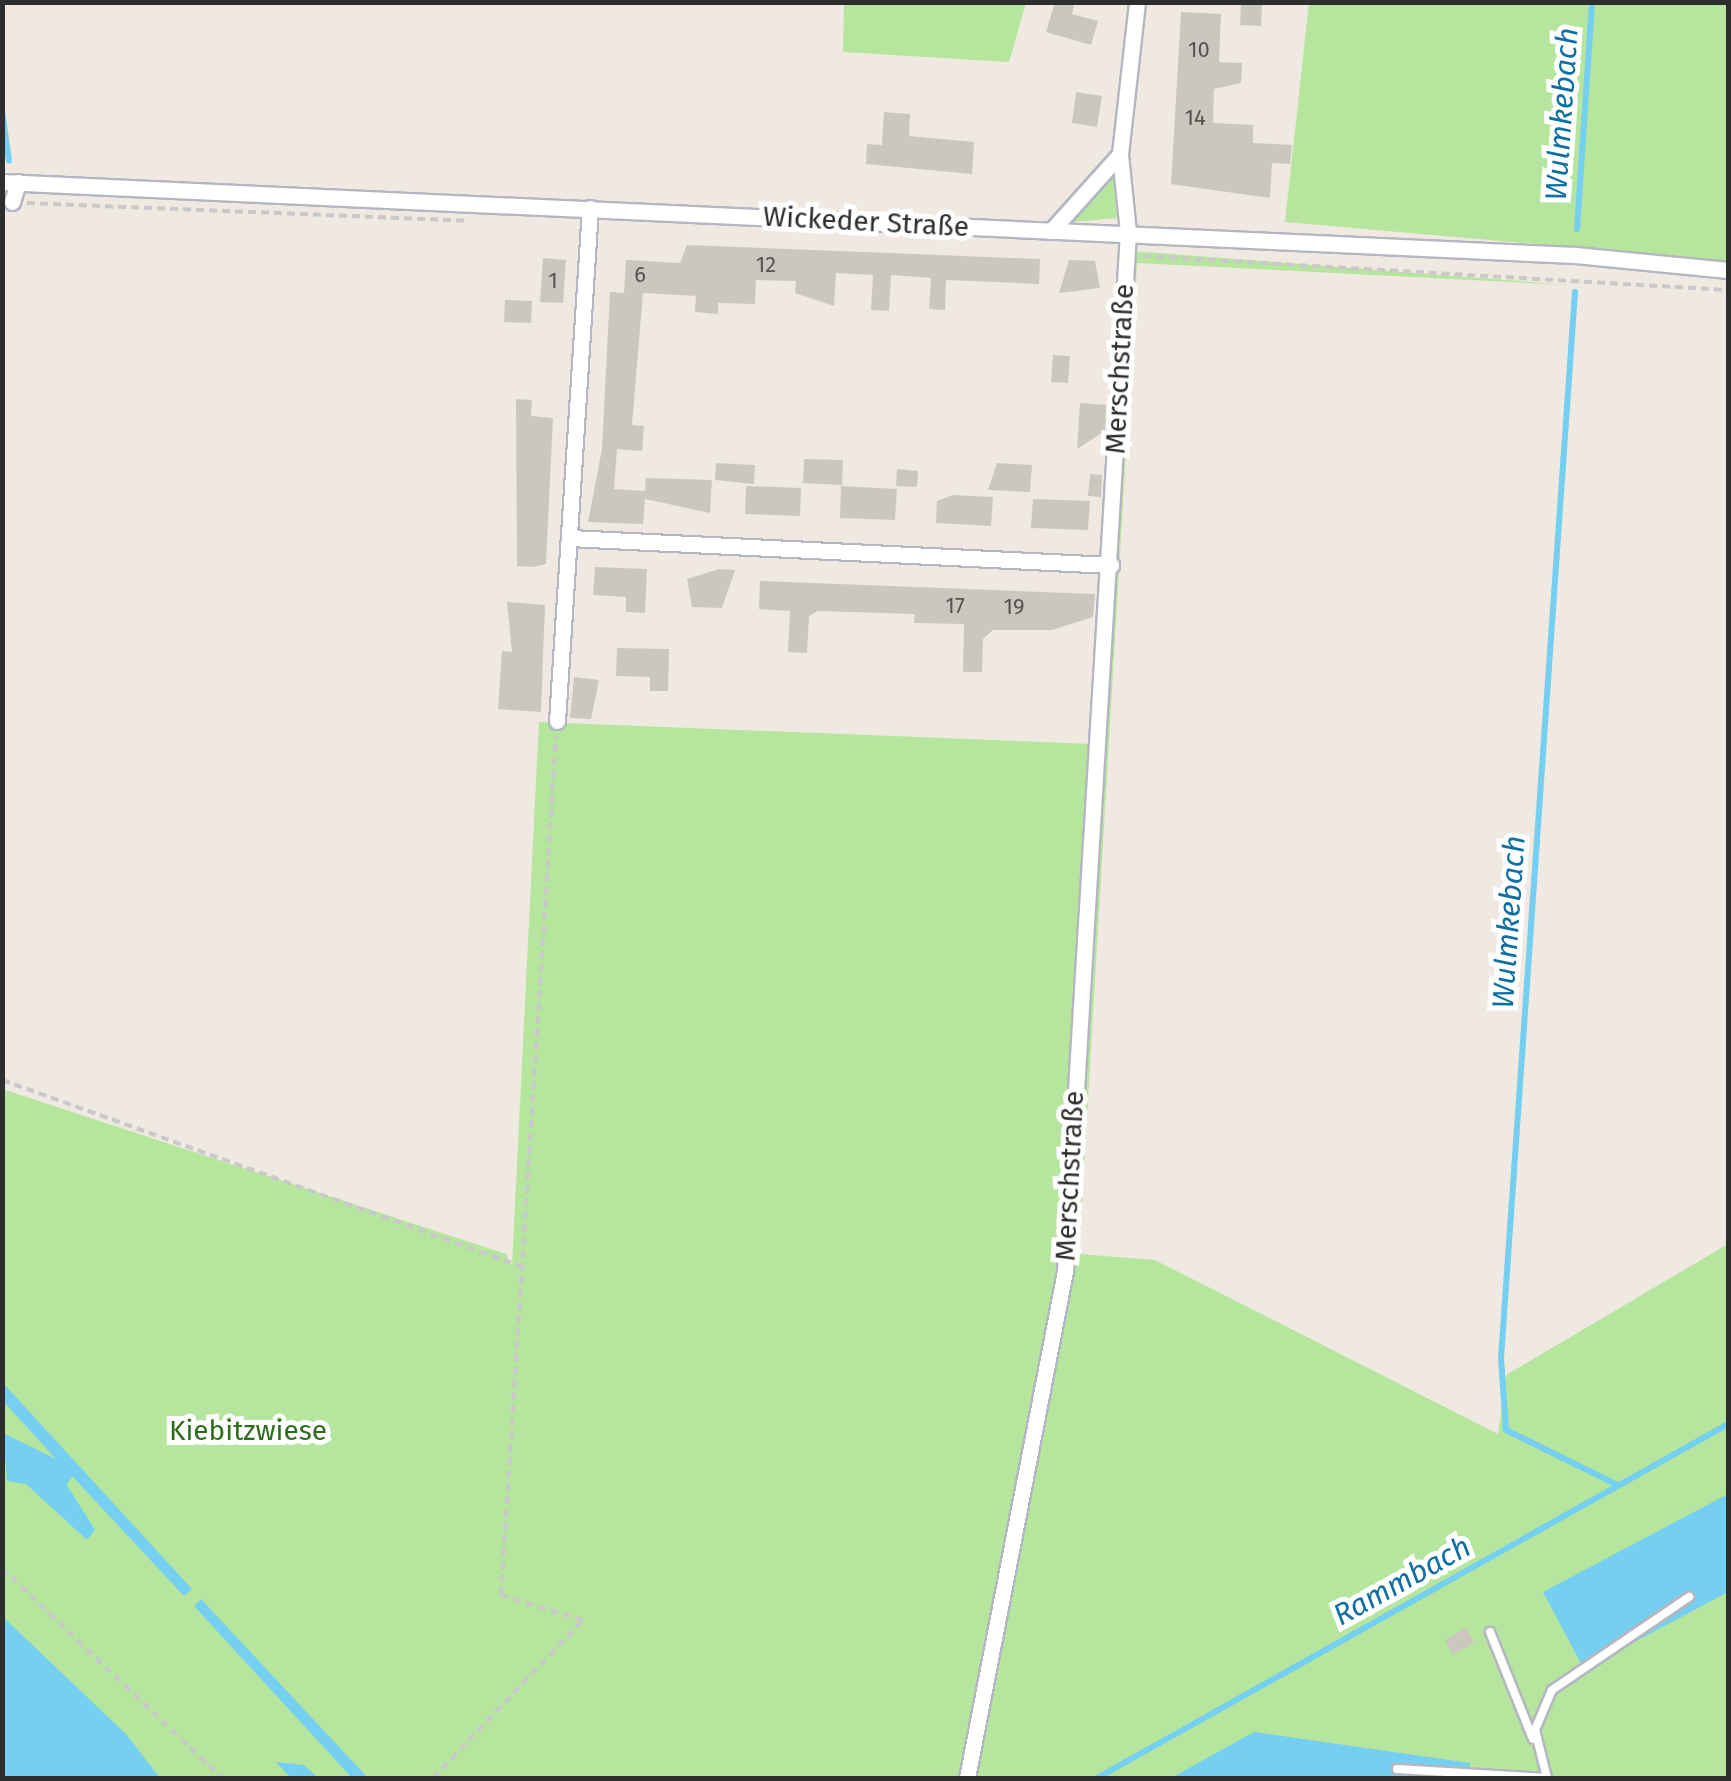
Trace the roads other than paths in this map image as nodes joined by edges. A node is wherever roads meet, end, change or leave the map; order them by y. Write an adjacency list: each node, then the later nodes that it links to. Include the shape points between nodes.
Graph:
1 (1137, 2): 2 (street, Merschstraße)
2 (1120, 154): 6 (street); 7 (street, Merschstraße)
3 (10, 182): 4 (street); 5 (street, Wickeder Straße)
4 (12, 202)
5 (590, 208): 6 (street, Wickeder Straße); 9 (street)
6 (1052, 231): 7 (street, Wickeder Straße)
7 (1128, 232): 8 (street, Wickeder Straße); 10 (street, Merschstraße)
8 (1728, 270)
9 (570, 538): 10 (street); 11 (street)
10 (1111, 565): 16 (street, Merschstraße, via 1065,1271)
11 (557, 721)
12 (1689, 1597): 14 (lane, via 1552,1690)
13 (1490, 1632): 14 (lane)
14 (1537, 1747): 17 (lane)
15 (1397, 1768): 17 (lane)
16 (967, 1778)
17 (1547, 1778)

